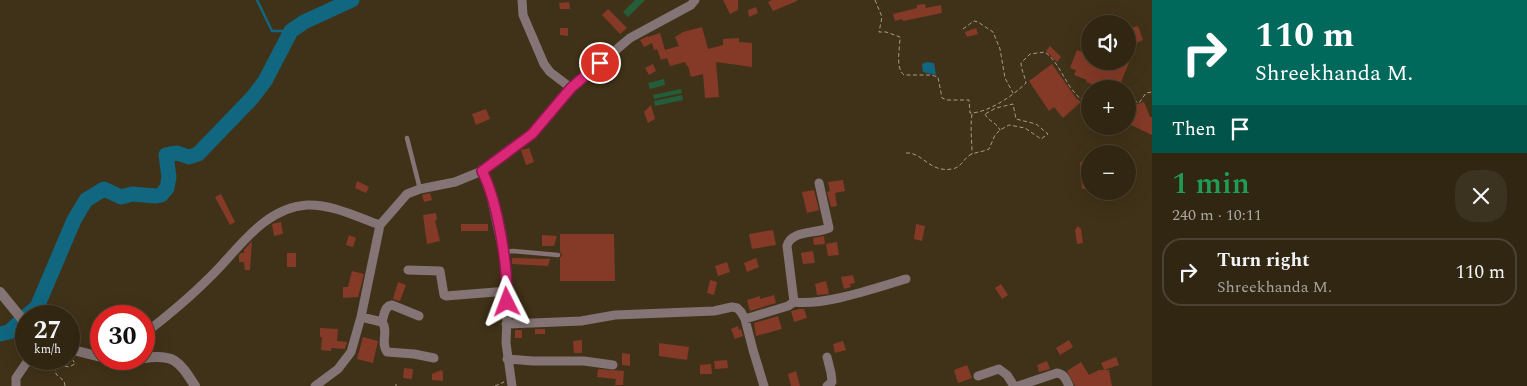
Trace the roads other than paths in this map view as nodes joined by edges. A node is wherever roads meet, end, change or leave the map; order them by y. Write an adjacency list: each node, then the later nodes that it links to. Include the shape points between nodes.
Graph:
1 (522, 0): 3 (street, via 523,15 544,64)
2 (695, 0): 3 (street, via 630,38)
3 (571, 88): 5 (street, via 532,134)
4 (408, 138): 7 (lane)
5 (482, 171): 7 (street, via 454,182); 9 (street, via 488,182)
6 (819, 183): 15 (street, via 828,228 788,240)
7 (420, 189): 8 (street, via 407,194)
8 (380, 225): 18 (street); 22 (street, via 335,209 305,205 291,208 257,227 208,279)
9 (503, 252): 10 (lane); 13 (street)
10 (558, 255)
11 (408, 270): 13 (street, via 440,270 442,292 446,296)
12 (906, 279): 15 (street, via 823,302)
13 (508, 291): 21 (street)
14 (0, 292): 16 (street)
15 (794, 302): 19 (street)
16 (15, 309)
17 (419, 316): 20 (street, via 389,305)
18 (361, 317): 20 (street); 32 (street, via 345,361)
19 (745, 319): 21 (street, via 737,308 732,307 714,311); 34 (street)
20 (382, 322): 24 (street, via 386,328 384,346 387,352)
21 (506, 324): 26 (street)
22 (155, 325)
23 (155, 358): 31 (street, via 166,357 175,361)
24 (434, 358)
25 (827, 358): 35 (street, via 832,382)
26 (507, 359): 27 (street); 33 (street)
27 (613, 365)
28 (21, 370): 30 (street, via 16,378)
29 (978, 376): 36 (street, via 999,369)
30 (16, 386)
31 (195, 386)
32 (315, 386)
33 (512, 386)
34 (764, 386)
35 (827, 386)
36 (1016, 386): 37 (street, via 1057,373 1065,377)
37 (1069, 386)

